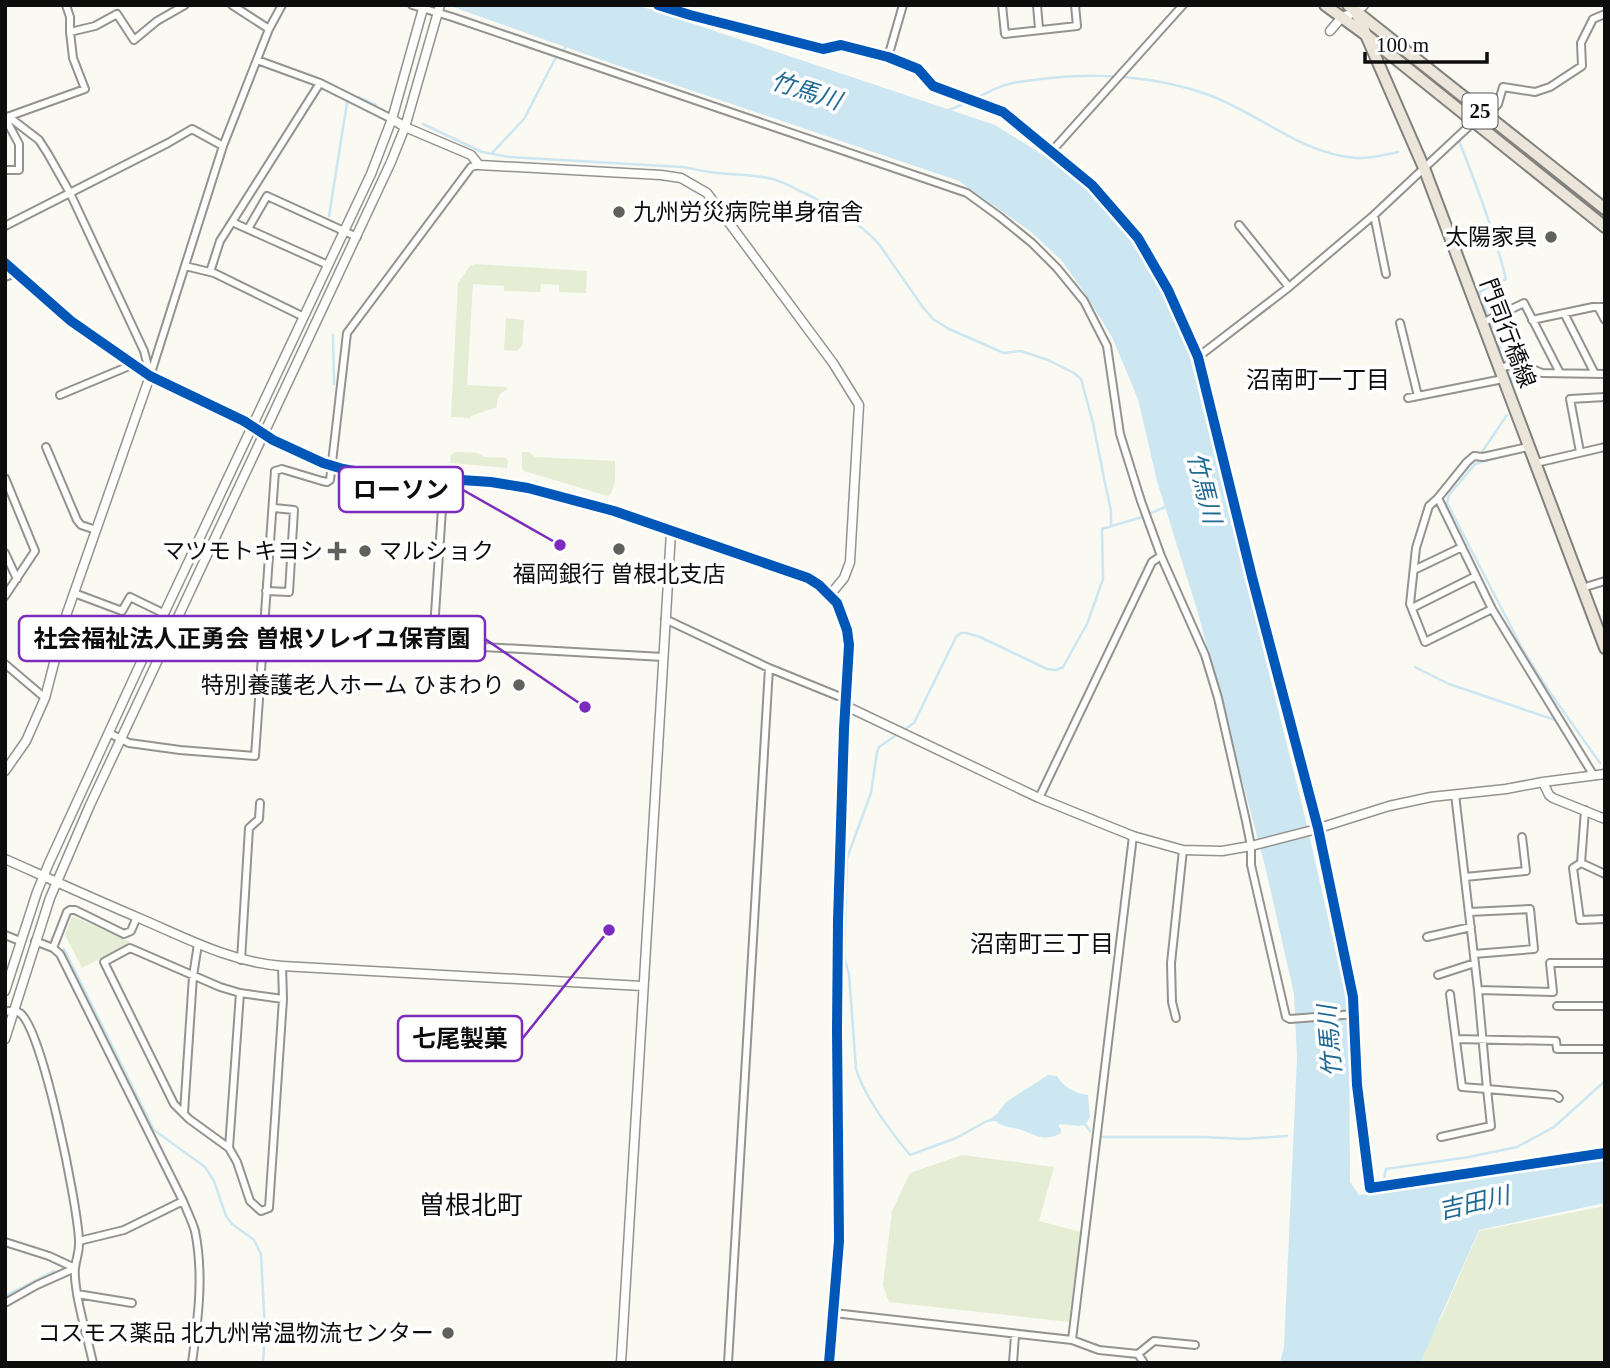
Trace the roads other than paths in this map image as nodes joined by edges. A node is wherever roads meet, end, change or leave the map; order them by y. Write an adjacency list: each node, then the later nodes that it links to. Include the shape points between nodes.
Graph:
1 (66, 5): 21 (street)
2 (185, 5): 21 (street, via 134,40 117,14)
3 (232, 5): 18 (street)
4 (282, 5): 18 (street)
5 (412, 5): 13 (street)
6 (658, 5): 23 (street, via 823,49 841,45)
7 (903, 5): 23 (street)
8 (1002, 5): 19 (street, via 1005,34)
9 (1037, 5): 19 (street)
10 (1075, 5): 19 (street, via 1077,26)
11 (1183, 5): 34 (street)
12 (1325, 5): 17 (main road, 門司行橋線 / 25)
13 (424, 7): 15 (street); 30 (street)
14 (1356, 8): 17 (street); 22 (main road, 門司行橋線 / 25); 28 (main road, 25)
15 (438, 9): 32 (street); 90 (street, via 967,193 1000,217 1057,268 1084,301 1107,346 1121,434)
16 (1605, 15): 28 (street, via 1593,19 1581,43 1582,66 1535,92 1503,87 1498,104)
17 (1342, 18): 20 (street); 22 (main road, 門司行橋線 / 25)
18 (269, 29): 24 (street)
19 (1039, 29)
20 (1330, 31)
21 (70, 32): 29 (street, via 73,58 85,89)
22 (1366, 35): 25 (main road, 門司行橋線 / 25); 27 (main road, 門司行橋線 / 25)
23 (888, 57): 34 (street, via 918,69 933,86 1003,112)
24 (257, 60): 26 (street); 33 (street)
25 (1407, 68): 27 (main road); 31 (main road, 門司行橋線 / 25)
26 (320, 83): 30 (street); 41 (street)
27 (1388, 85): 36 (main road, 門司行橋線 / 25)
28 (1485, 115): 31 (street); 39 (main road, 25)
29 (5, 118): 37 (street, via 19,144 19,170); 38 (street, via 39,140)
30 (393, 119): 32 (street); 46 (street)
31 (1474, 123): 36 (street); 44 (main road, 門司行橋線 / 25)
32 (405, 127): 35 (street, via 471,155); 47 (street)
33 (223, 146): 38 (street, via 192,129); 50 (street)
34 (1051, 152): 63 (street, via 1092,185 1139,238)
35 (480, 164): 81 (street, via 471,167 347,333); 98 (street, via 661,175 681,178 707,193 834,363 859,405 850,562)
36 (1424, 168): 40 (street); 61 (main road, 門司行橋線 / 25)
37 (5, 170)
38 (70, 193): 43 (street); 69 (street, via 144,351)
39 (1605, 209)
40 (1374, 215): 53 (street); 55 (street)
41 (232, 222): 45 (street); 52 (street)
42 (1239, 225): 55 (street)
43 (5, 226)
44 (1605, 227)
45 (248, 229): 46 (street, via 267,196); 49 (street)
46 (345, 230): 47 (street); 49 (street)
47 (357, 237): 75 (street)
48 (5, 263): 51 (street)
49 (328, 265): 58 (street)
50 (185, 266): 52 (street); 69 (street)
51 (15, 272): 54 (street); 64 (street, via 71,321)
52 (210, 272): 58 (street)
53 (1386, 274)
54 (5, 277)
55 (1289, 287): 63 (street)
56 (1601, 307): 57 (street); 60 (street)
57 (1564, 313): 59 (street); 67 (street)
58 (304, 317): 74 (street)
59 (1532, 320): 61 (street, via 1521,303); 66 (street)
60 (1605, 320)
61 (1487, 321): 65 (main road, 門司行橋線 / 25)
62 (1400, 323): 71 (street)
63 (1198, 357): 123 (street)
64 (134, 364): 69 (street); 70 (street)
65 (1504, 370): 66 (street, via 1528,367); 71 (street); 77 (main road, 門司行橋線 / 25)
66 (1560, 373): 67 (street)
67 (1595, 374): 68 (street)
68 (1605, 374)
69 (150, 376): 74 (street); 86 (street)
70 (60, 395)
71 (1418, 396): 73 (street)
72 (1605, 397): 79 (street, via 1570,399)
73 (1408, 398)
74 (253, 426): 75 (street); 102 (street)
75 (265, 434): 81 (street); 114 (street)
76 (46, 447): 86 (street, via 77,520)
77 (1528, 447): 80 (main road, 門司行橋線 / 25); 84 (street, via 1474,456)
78 (1605, 447): 79 (street)
79 (1580, 452): 80 (street)
80 (1536, 463): 95 (main road, 門司行橋線 / 25)
81 (332, 466): 83 (street); 85 (street, via 327,482 277,470)
82 (5, 478): 93 (street, via 35,551)
83 (444, 479): 87 (street, via 528,488); 106 (street)
84 (1438, 498): 88 (street); 91 (street, via 1429,506)
85 (274, 508): 96 (street); 96 (street, via 294,510 289,592)
86 (96, 530): 97 (street)
87 (671, 531): 98 (street, via 808,578); 103 (street)
88 (1462, 547): 91 (street); 92 (street)
89 (5, 553): 93 (street)
90 (1161, 556): 119 (street, via 1153,562); 126 (street, via 1205,655)
91 (1414, 570): 100 (street)
92 (1476, 576): 100 (street); 101 (street)
93 (17, 579): 99 (street)
94 (1605, 581): 95 (street)
95 (1583, 588): 104 (main road, 門司行橋線 / 25)
96 (266, 591): 114 (street, via 255,756)
97 (74, 593): 102 (street, via 122,611 130,597); 111 (street)
98 (830, 595): 112 (street, via 842,613 848,637)
99 (5, 596)
100 (1412, 608): 101 (street, via 1425,642)
101 (1492, 609): 116 (street)
102 (165, 614): 113 (street)
103 (665, 619): 108 (street); 110 (street)
104 (1601, 624): 107 (main road, 門司行橋線 / 25)
105 (323, 638): 106 (street)
106 (433, 644): 108 (street)
107 (1605, 648)
108 (663, 657): 151 (street)
109 (5, 664): 111 (street)
110 (769, 668): 112 (street); 187 (street)
111 (45, 698): 115 (street, via 34,726)
112 (846, 702): 119 (street); 179 (street, via 838,921 839,1241)
113 (109, 733): 114 (street); 131 (street)
114 (121, 739): 133 (street)
115 (5, 771)
116 (1600, 775): 117 (street)
117 (1543, 782): 118 (street); 121 (street, via 1553,798)
118 (1455, 793): 123 (street, via 1390,806); 132 (street)
119 (1039, 798): 124 (street)
120 (261, 803): 145 (street, via 259,819 249,828)
121 (1585, 810): 122 (street); 129 (street)
122 (1605, 819)
123 (1315, 829): 126 (street); 160 (street)
124 (1133, 836): 127 (street); 181 (street)
125 (1522, 837): 132 (street, via 1526,871)
126 (1253, 846): 127 (street); 160 (street, via 1251,865 1286,1017)
127 (1183, 850): 161 (street, via 1171,963)
128 (5, 859): 131 (street)
129 (1581, 863): 130 (street); 136 (street, via 1573,868 1580,920)
130 (1605, 874)
131 (43, 876): 133 (street); 140 (street)
132 (1465, 877): 134 (street)
133 (57, 883): 135 (street); 141 (street)
134 (1469, 912): 137 (street); 144 (street, via 1530,909 1534,949)
135 (137, 917): 142 (street); 143 (street, via 131,931 124,934 70,910)
136 (1605, 919)
137 (1471, 927): 139 (street); 144 (street)
138 (5, 935): 140 (street)
139 (1427, 937)
140 (20, 942): 153 (street)
141 (35, 942): 143 (street); 159 (street)
142 (198, 944): 145 (street); 150 (street)
143 (54, 948): 172 (street)
144 (1474, 954): 146 (street)
145 (241, 960): 148 (street)
146 (1475, 963): 149 (street); 152 (street)
147 (1605, 963): 152 (street, via 1550,963 1553,992)
148 (282, 966): 151 (street); 156 (street)
149 (1438, 975)
150 (193, 976): 154 (street); 168 (street); 168 (street, via 130,948 104,962 174,1104)
151 (642, 986): 186 (street)
152 (1478, 990): 164 (street)
153 (5, 991)
154 (240, 992): 156 (street); 170 (street)
155 (1450, 994): 163 (street)
156 (283, 999): 170 (street, via 269,1208 261,1211 250,1201)
157 (1557, 1006): 158 (street)
158 (1605, 1006)
159 (9, 1011): 162 (street); 173 (street, via 27,1021 40,1057 69,1167)
160 (1353, 1014): 171 (street, via 1370,1188)
161 (1176, 1018)
162 (5, 1039)
163 (1456, 1039): 164 (street); 166 (street, via 1462,1087)
164 (1482, 1041): 165 (street, via 1556,1041 1557,1049); 166 (street)
165 (1605, 1049)
166 (1487, 1089): 167 (street); 169 (street, via 1491,1126)
167 (1559, 1098)
168 (184, 1113): 170 (street)
169 (1441, 1137)
170 (229, 1148)
171 (1605, 1153)
172 (183, 1201): 173 (street, via 124,1230); 185 (street, via 200,1264)
173 (79, 1241): 175 (street)
174 (5, 1242): 175 (street)
175 (75, 1268): 176 (street); 177 (street)
176 (78, 1294): 178 (street); 184 (street)
177 (5, 1303)
178 (132, 1303)
179 (834, 1313): 180 (street); 188 (street)
180 (1015, 1335): 181 (street); 189 (street)
181 (1072, 1340): 183 (street, via 1099,1350)
182 (1195, 1345): 183 (street, via 1154,1340)
183 (1138, 1354): 190 (street)
184 (93, 1363)
185 (192, 1363)
186 (621, 1363)
187 (728, 1363)
188 (829, 1363)
189 (1013, 1363)
190 (1144, 1363)

